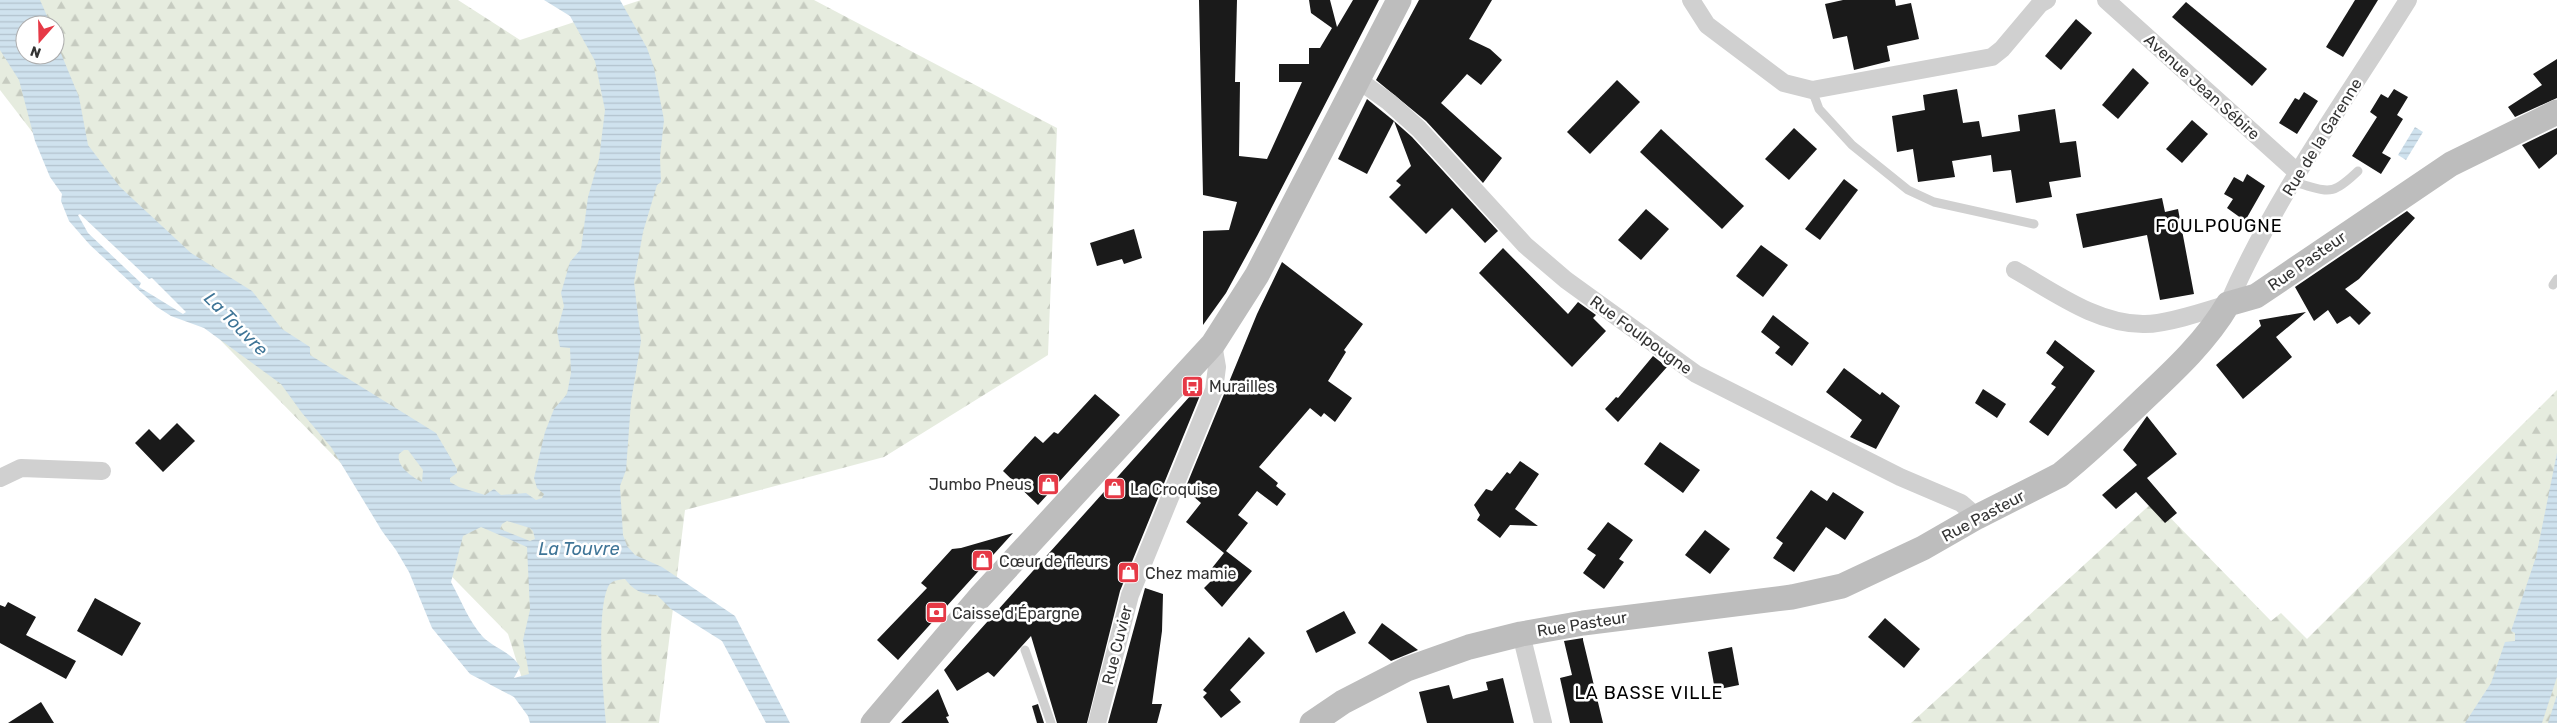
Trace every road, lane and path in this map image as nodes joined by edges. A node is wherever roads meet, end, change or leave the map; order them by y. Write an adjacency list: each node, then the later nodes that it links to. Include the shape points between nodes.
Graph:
1 (1399, 0): 6 (street)
2 (1692, 0): 7 (street, via 1707,25 1784,83)
3 (2047, 0): 7 (street, via 1992,57)
4 (2106, 0): 10 (street, Avenue Jean Sébire)
5 (2408, 0): 10 (street, Rue de la Garenne)
6 (1357, 80): 16 (street, via 1257,275); 19 (street, Rue Foulpougne, via 1389,102 1419,129 1525,245 1566,280 1677,362 1900,477 1961,503)
7 (1812, 90): 11 (lane, via 1819,109 1852,145 1908,190 1934,202)
8 (2557, 112): 13 (street, Rue Pasteur, via 2450,164 2256,296)
9 (2358, 171): 10 (lane, via 2340,188 2327,191)
10 (2296, 178): 13 (street, Rue de la Garenne)
11 (2034, 224)
12 (2015, 270): 14 (street, via 2108,319 2148,324)
13 (2228, 304): 14 (street); 15 (street, Rue Pasteur)
14 (2179, 317): 15 (street, via 2190,322)
15 (2200, 341): 19 (street, Rue Pasteur, via 2097,445 2060,475)
16 (1213, 344): 22 (street, via 980,597); 24 (street, Rue Cuvier, via 1217,367 1214,390 1130,595)
17 (102, 471): 18 (street, via 21,468)
18 (0, 478)
19 (1977, 517): 20 (street, Rue Pasteur, via 1923,548 1842,586 1792,597 1583,622)
20 (1521, 634): 25 (street, Rue Pasteur, via 1469,647 1407,670 1343,702); 26 (street)
21 (1025, 650): 23 (lane)
22 (873, 723)
23 (1051, 723)
24 (1097, 723)
25 (1312, 723)
26 (1543, 723)

